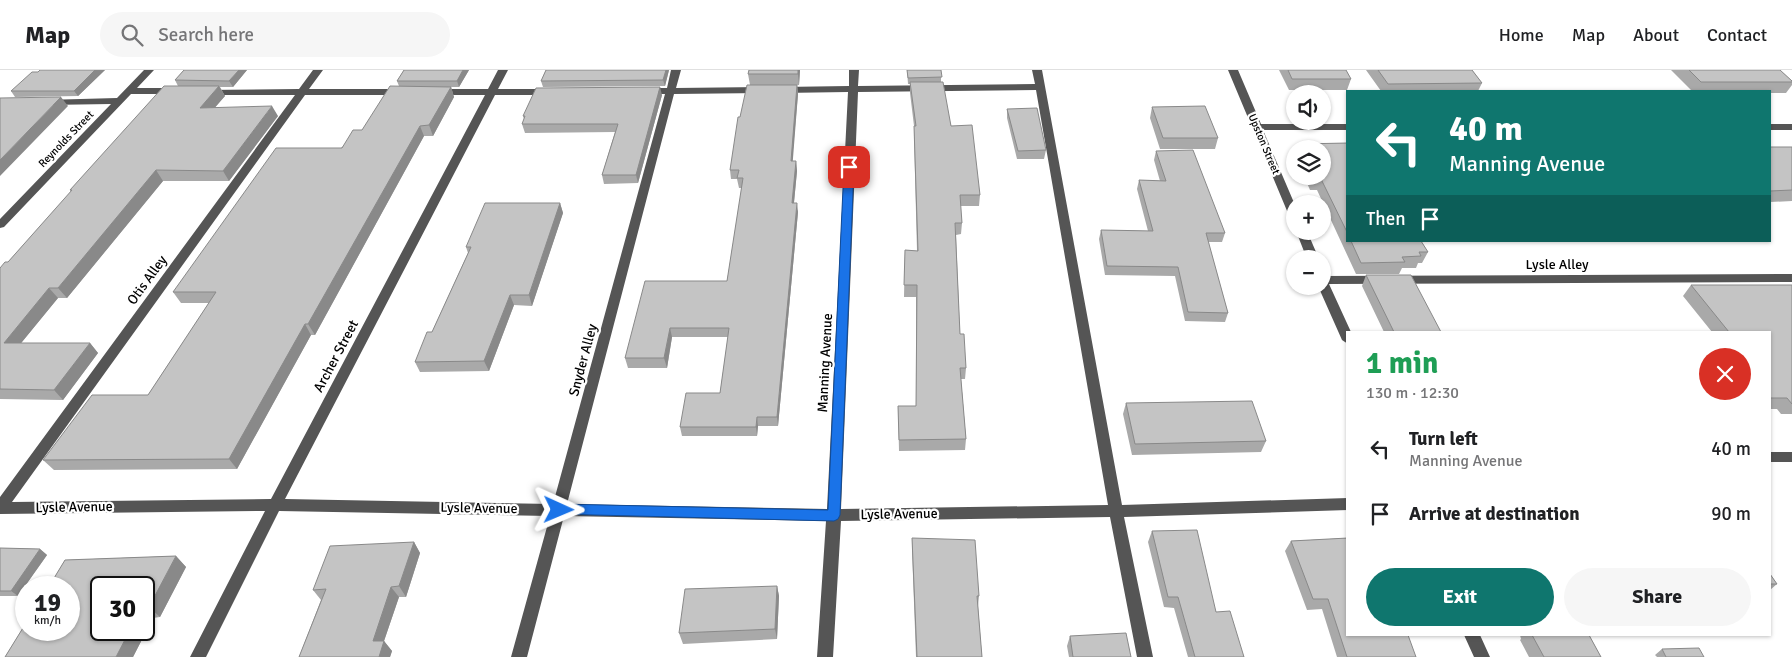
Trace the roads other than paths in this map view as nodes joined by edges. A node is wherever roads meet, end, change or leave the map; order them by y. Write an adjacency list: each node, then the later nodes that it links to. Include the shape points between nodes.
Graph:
1 (149, 70): 10 (street, Reynolds Street)
2 (318, 70): 13 (street, Otis Alley)
3 (503, 70): 14 (street, Archer Street)
4 (676, 70): 12 (street, Snyder Alley)
5 (854, 70): 9 (street, Manning Avenue)
6 (1037, 70): 8 (street)
7 (1233, 70): 18 (street, Upston Street)
8 (1040, 87): 9 (street); 34 (street)
9 (852, 90): 12 (street); 35 (street, Manning Avenue)
10 (129, 91): 13 (street); 16 (street, Reynolds Street)
11 (631, 91): 12 (street)
12 (670, 91): 33 (street, Snyder Alley)
13 (302, 92): 14 (street); 32 (street, Otis Alley)
14 (492, 92): 15 (street); 31 (street, Archer Street)
15 (562, 92)
16 (119, 101): 17 (street); 23 (street, Reynolds Street)
17 (40, 102)
18 (1256, 127): 19 (street); 22 (street, Upston Street)
19 (1346, 127)
20 (1771, 127): 21 (street)
21 (1792, 127)
22 (1286, 197)
23 (0, 225)
24 (1792, 278): 25 (street, Lysle Alley)
25 (1331, 281)
26 (1328, 295): 27 (street)
27 (1346, 335)
28 (1771, 457): 29 (street)
29 (1792, 457)
30 (1346, 504): 34 (street, Lysle Avenue)
31 (275, 505): 32 (street, Lysle Avenue); 33 (street, Lysle Avenue); 37 (street, Archer Street)
32 (0, 508)
33 (559, 510): 35 (street, Lysle Avenue); 38 (street, Snyder Alley)
34 (1116, 511): 35 (street, Lysle Avenue); 40 (street)
35 (834, 515): 39 (street, Manning Avenue)
36 (1472, 636): 41 (street)
37 (198, 657)
38 (519, 657)
39 (825, 657)
40 (1145, 657)
41 (1482, 657)

